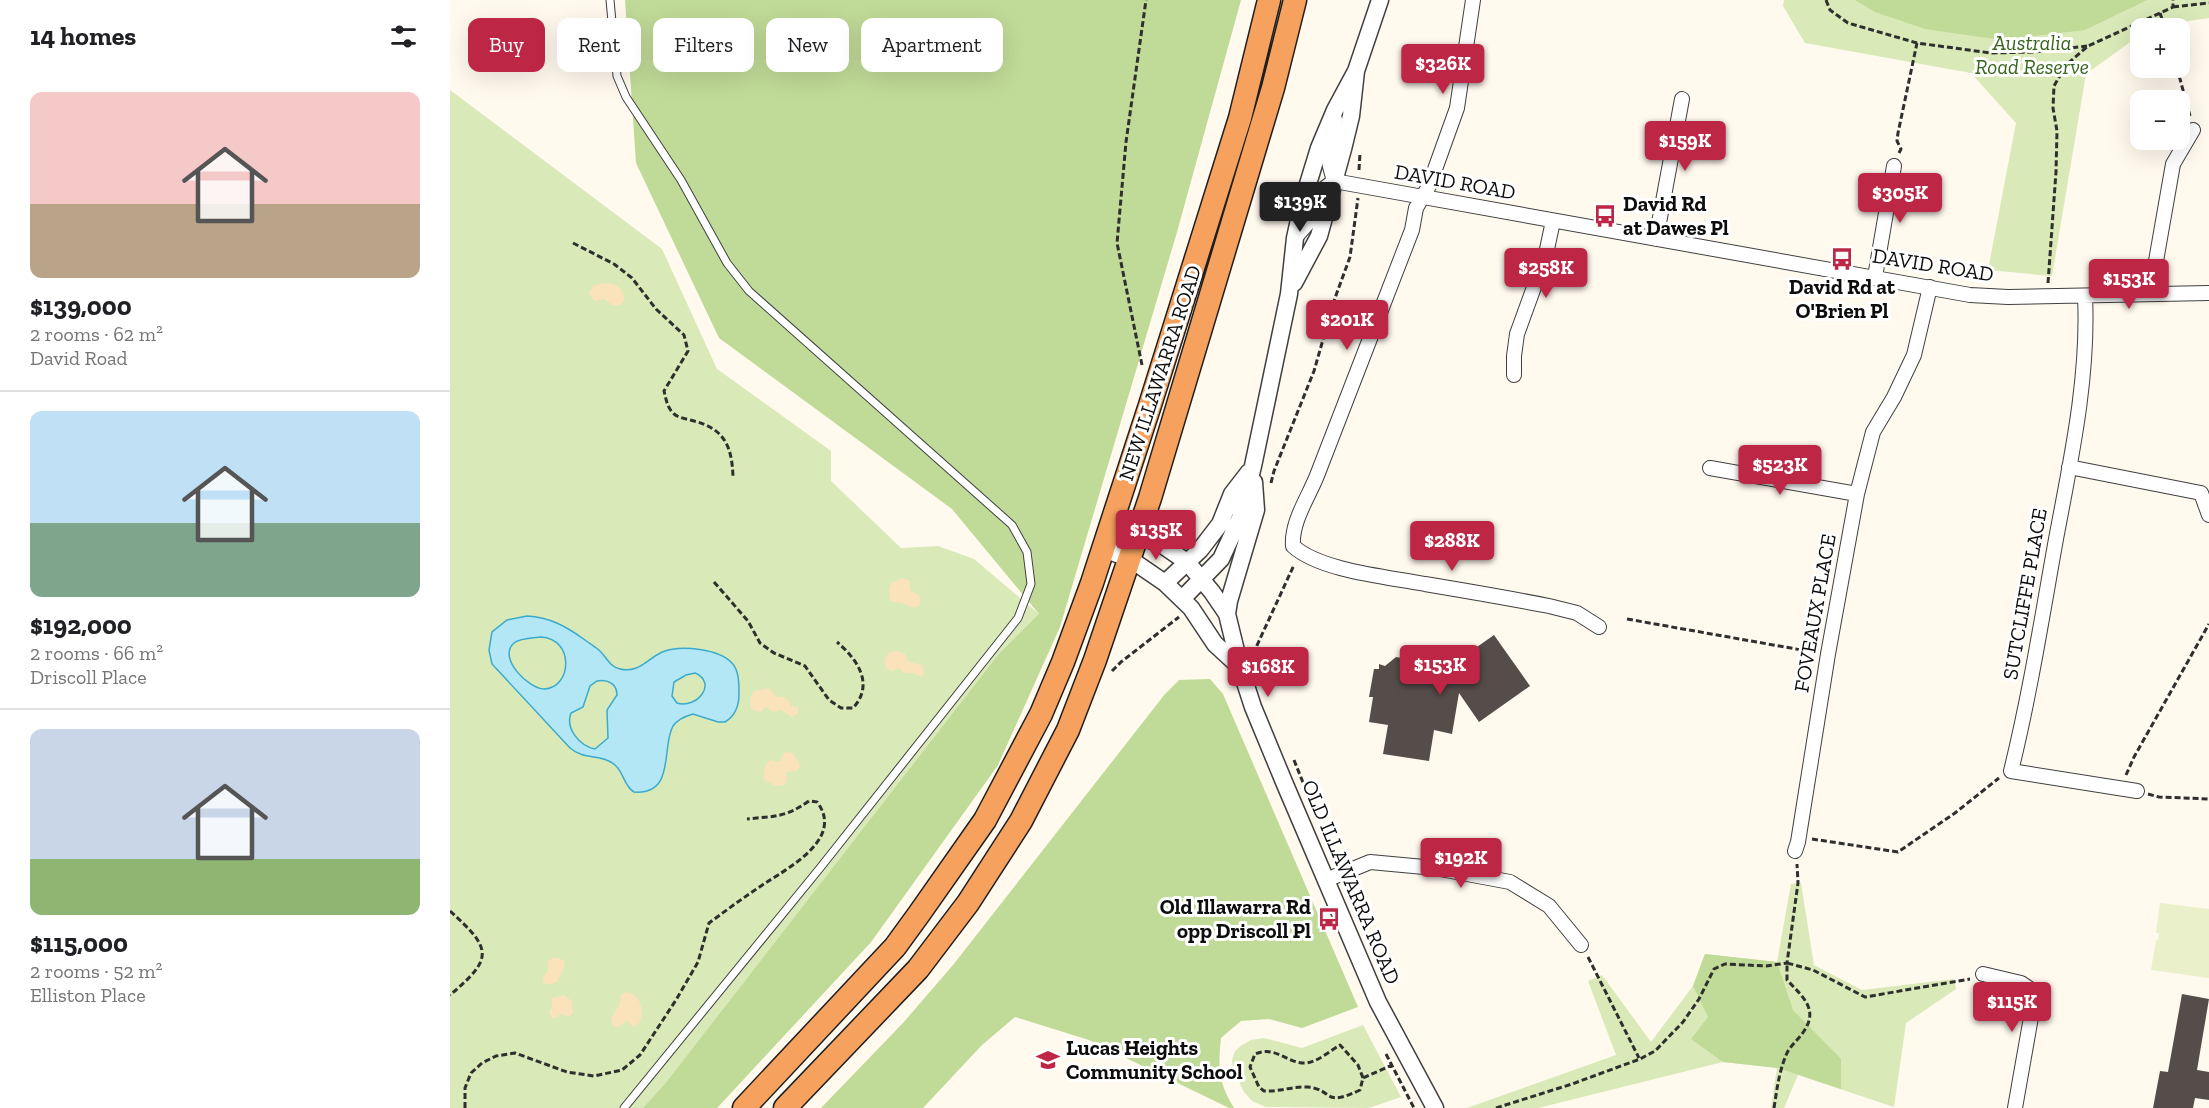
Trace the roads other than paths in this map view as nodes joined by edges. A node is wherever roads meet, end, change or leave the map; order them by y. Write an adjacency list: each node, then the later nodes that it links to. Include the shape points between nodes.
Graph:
1 (609, 0): 44 (lane, via 617,76 626,97 681,180 727,263 749,291 1012,525 1028,552 1031,584 1018,618)
2 (1269, 0): 28 (highway, NEW ILLAWARRA ROAD, via 1240,118)
3 (1295, 0): 29 (highway, NEW ILLAWARRA ROAD, via 1273,88)
4 (1380, 0): 6 (street, OLD ILLAWARRA ROAD)
5 (1473, 0): 12 (street, via 1457,108)
6 (1356, 71): 8 (street, OLD ILLAWARRA ROAD); 11 (street, OLD ILLAWARRA ROAD, via 1351,116)
7 (1682, 99): 15 (street)
8 (1335, 110): 11 (street, via 1329,147); 14 (street, OLD ILLAWARRA ROAD, via 1316,158)
9 (2193, 130): 20 (street, via 2173,164 2156,261)
10 (1894, 166): 16 (street)
11 (1334, 182): 12 (street, DAVID ROAD); 14 (street, via 1318,193 1309,222); 19 (street, OLD ILLAWARRA ROAD, via 1319,236)
12 (1423, 196): 13 (street, DAVID ROAD); 37 (street, via 1297,521 1293,546 1326,563 1357,572 1549,606 1577,613)
13 (1553, 221): 15 (street, DAVID ROAD); 22 (street, via 1546,254 1517,334)
14 (1295, 238): 19 (street, OLD ILLAWARRA ROAD)
15 (1656, 238): 16 (street, DAVID ROAD)
16 (1875, 277): 17 (street, DAVID ROAD)
17 (1930, 287): 21 (street, DAVID ROAD, via 1970,295); 26 (street, FOVEAUX PLACE, via 1914,355 1873,432)
18 (2209, 293): 20 (street, DAVID ROAD)
19 (1288, 294): 23 (street, OLD ILLAWARRA ROAD)
20 (2156, 294): 21 (street, DAVID ROAD)
21 (2085, 296): 24 (street, SUTCLIFFE PLACE, via 2083,375)
22 (1514, 375)
23 (1253, 466): 32 (street, OLD ILLAWARRA ROAD, via 1232,494 1220,524); 33 (street, OLD ILLAWARRA ROAD, via 1231,540 1221,559); 36 (street, OLD ILLAWARRA ROAD, via 1256,510)
24 (2069, 467): 27 (street, via 2201,493); 39 (street, SUTCLIFFE PLACE, via 2024,720 2011,771)
25 (1710, 468): 26 (street)
26 (1857, 494): 40 (street, FOVEAUX PLACE)
27 (2209, 515)
28 (1112, 524): 29 (street, OLD ILLAWARRA ROAD); 30 (highway, NEW ILLAWARRA ROAD)
29 (1138, 535): 31 (highway, NEW ILLAWARRA ROAD); 32 (street, OLD ILLAWARRA ROAD)
30 (1104, 549): 31 (street, OLD ILLAWARRA ROAD); 45 (highway, NEW ILLAWARRA ROAD, via 1041,714 985,820 895,947)
31 (1130, 559): 34 (street, OLD ILLAWARRA ROAD); 46 (highway, NEW ILLAWARRA ROAD, via 1068,730 1020,821 968,903 918,969)
32 (1187, 562): 33 (street, OLD ILLAWARRA ROAD); 34 (street, OLD ILLAWARRA ROAD)
33 (1202, 579): 35 (street, OLD ILLAWARRA ROAD); 36 (street, OLD ILLAWARRA ROAD)
34 (1166, 583): 35 (street, OLD ILLAWARRA ROAD)
35 (1182, 599): 38 (street, OLD ILLAWARRA ROAD, via 1215,644)
36 (1227, 614): 38 (street, OLD ILLAWARRA ROAD)
37 (1599, 627)
38 (1246, 662): 41 (street, OLD ILLAWARRA ROAD, via 1253,706)
39 (2137, 791)
40 (1797, 846)
41 (1326, 880): 42 (street, via 1370,862 1435,868 1510,882 1549,906); 47 (street, OLD ILLAWARRA ROAD, via 1378,1002)
42 (1581, 945)
43 (1983, 974): 48 (street, via 2021,983 2033,991)
44 (624, 1108)
45 (744, 1108)
46 (785, 1108)
47 (1435, 1108)
48 (2015, 1108)

